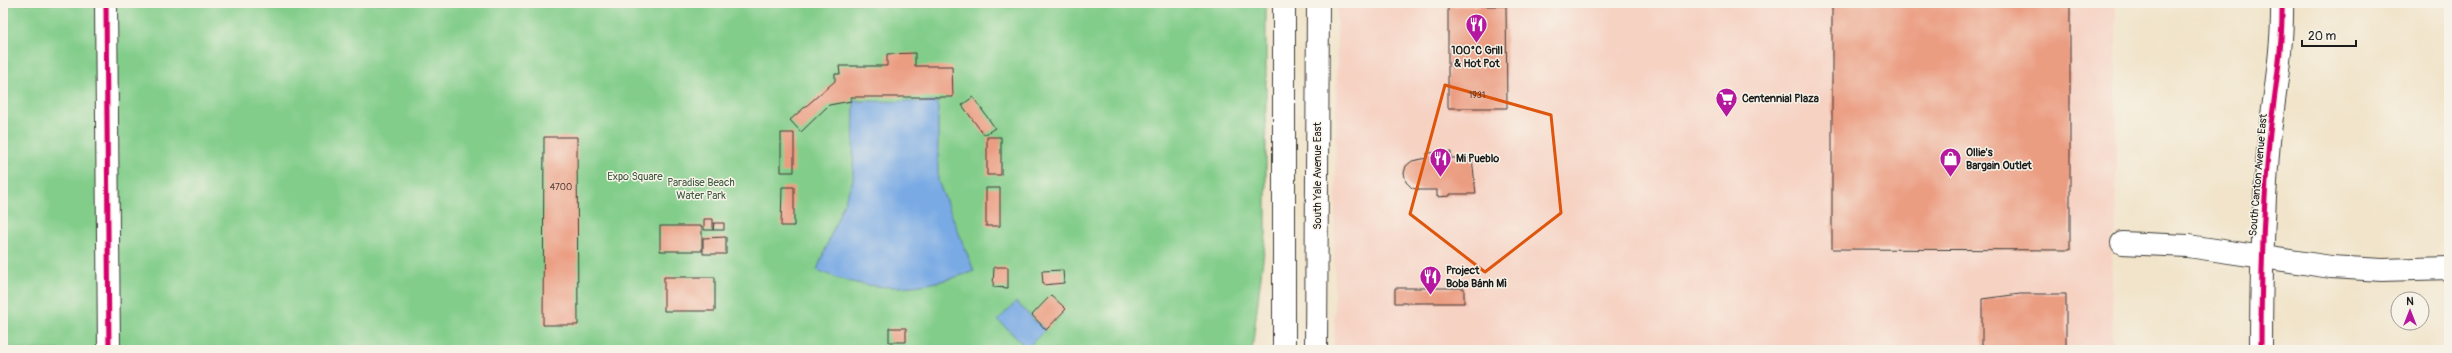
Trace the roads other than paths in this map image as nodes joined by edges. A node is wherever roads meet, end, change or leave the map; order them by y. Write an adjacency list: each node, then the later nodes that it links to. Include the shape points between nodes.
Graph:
1 (106, 3): 8 (street)
2 (1284, 3): 9 (street)
3 (1318, 3): 10 (street, South Yale Avenue East)
4 (2282, 3): 6 (street, South Canton Avenue East, via 2281,54 2269,139)
5 (2122, 243): 6 (street, via 2188,246)
6 (2261, 257): 7 (street, via 2331,267 2382,270); 11 (street, South Canton Avenue East)
7 (2449, 268)
8 (109, 350)
9 (1284, 350)
10 (1316, 350)
11 (2260, 350)

